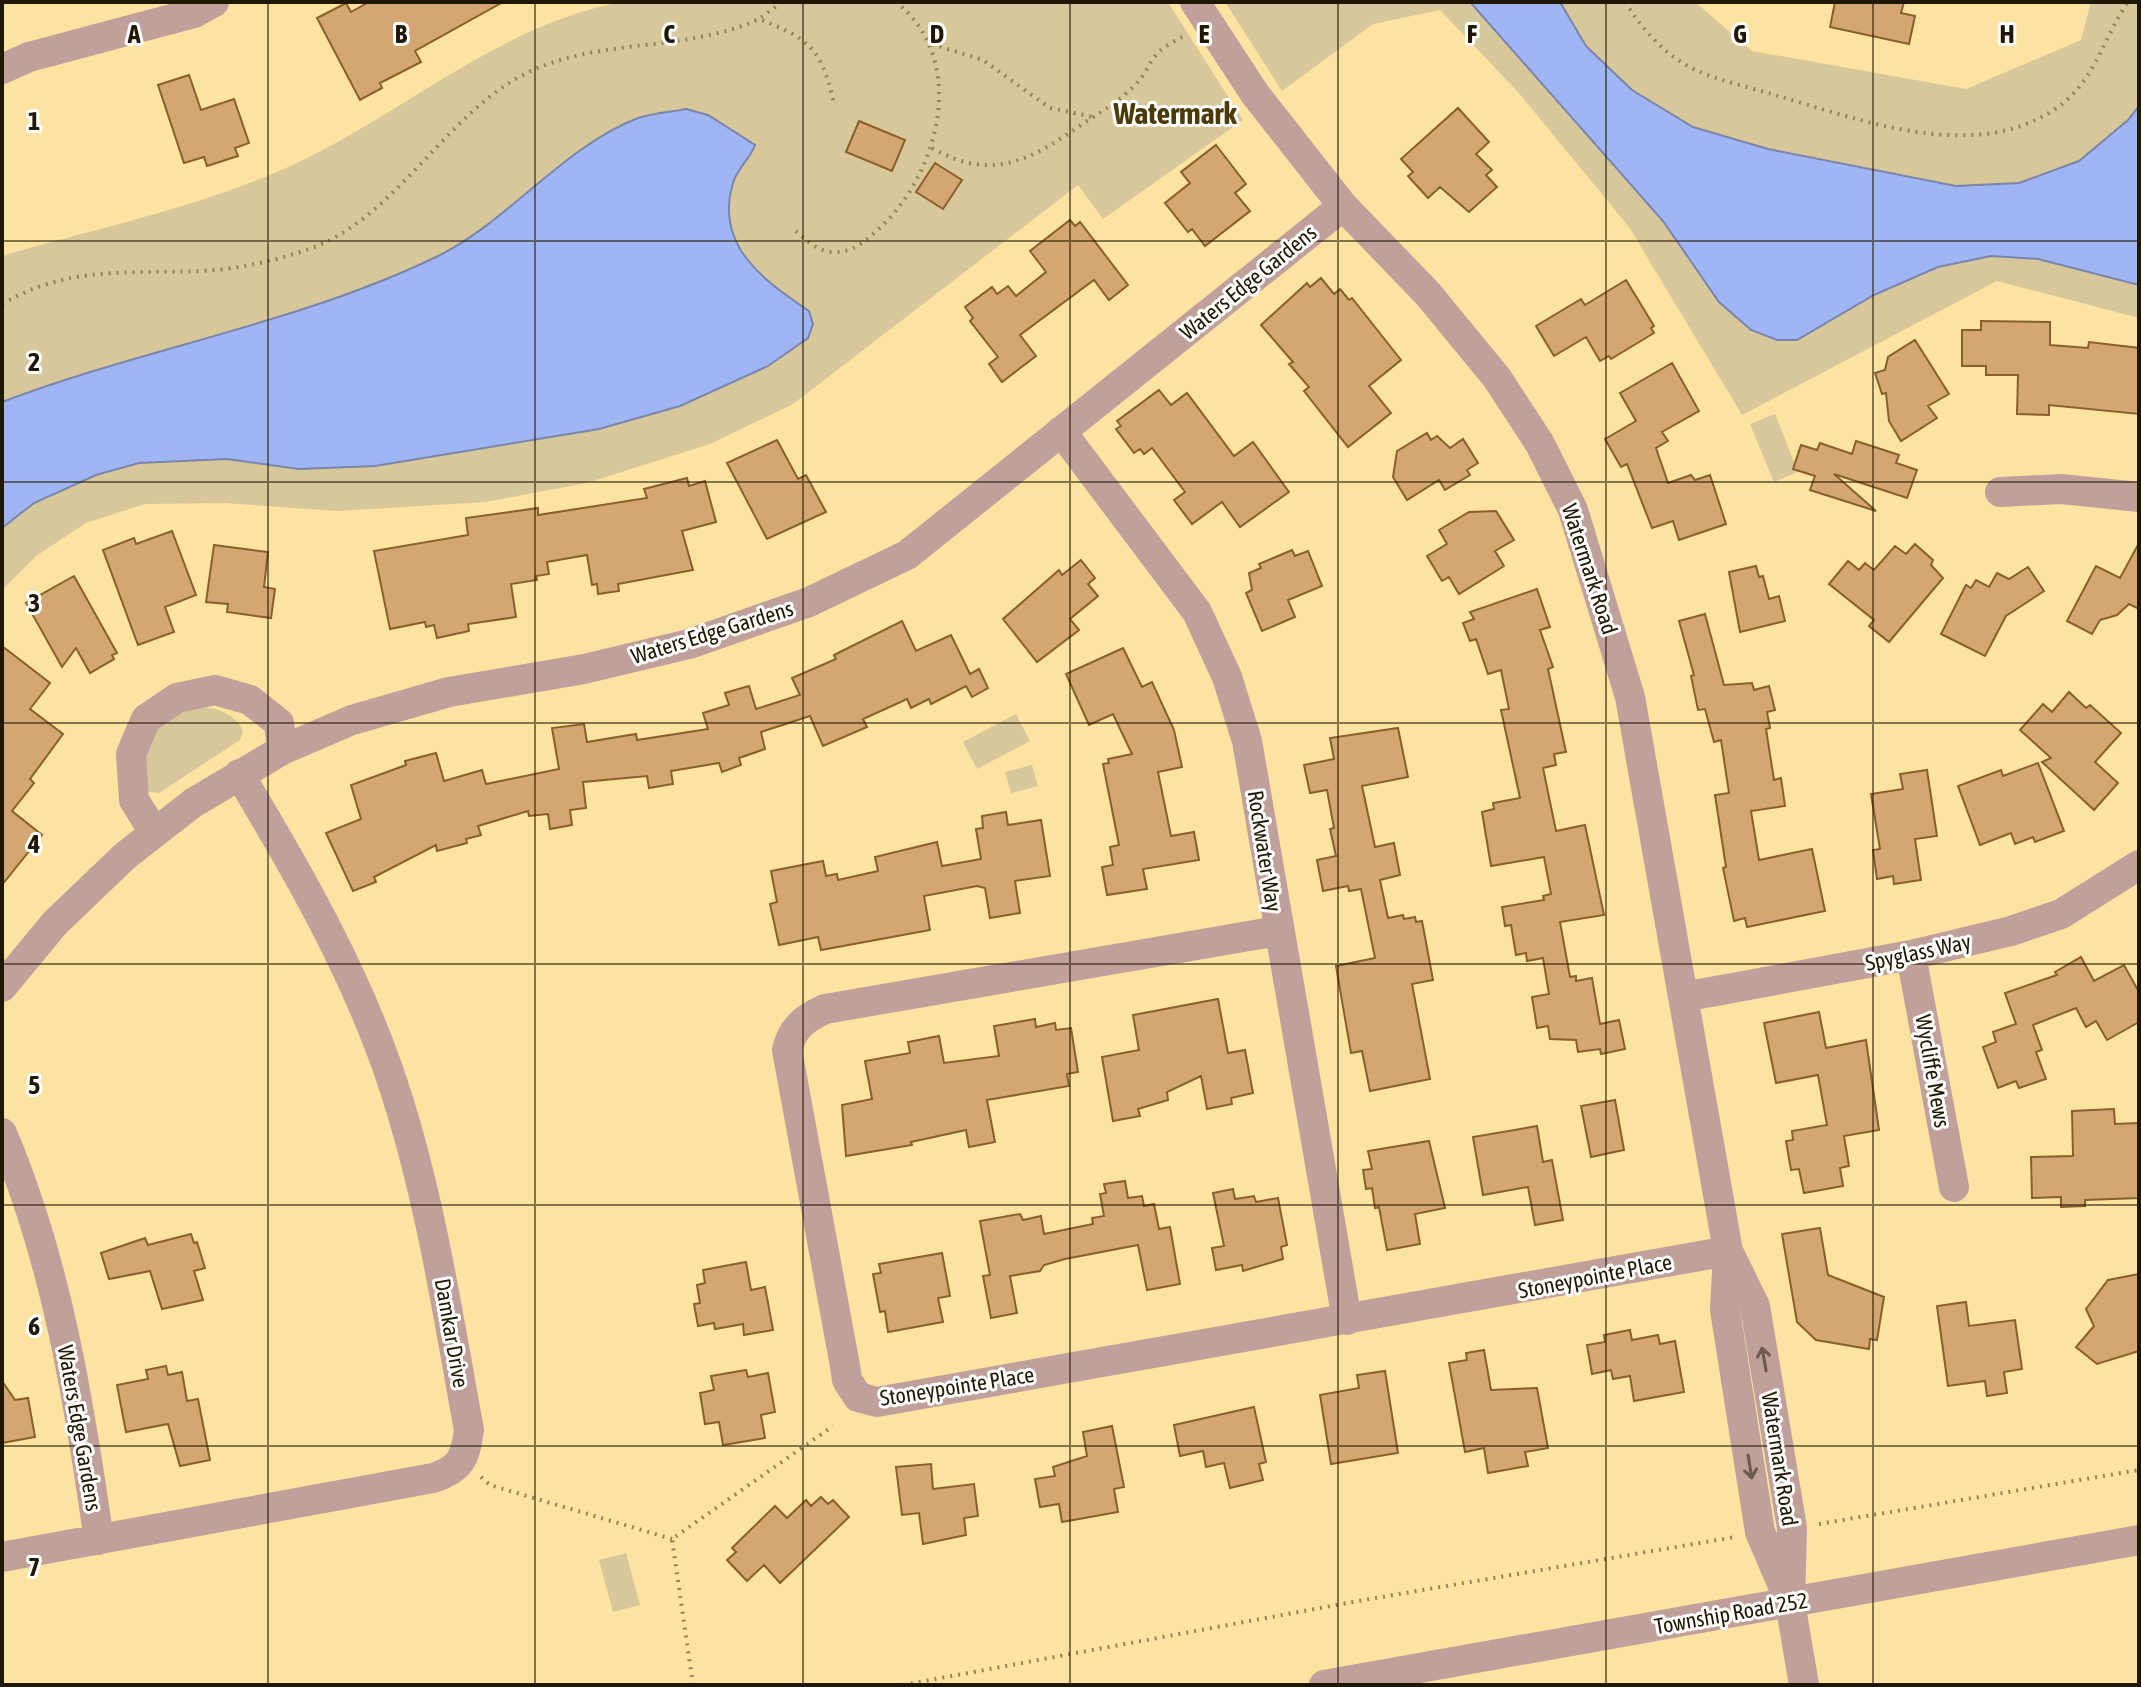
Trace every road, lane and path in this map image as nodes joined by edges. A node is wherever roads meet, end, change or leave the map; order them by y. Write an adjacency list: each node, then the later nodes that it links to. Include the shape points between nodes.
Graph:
1 (214, 2): 9 (street, via 194,13)
2 (782, 2): 7 (path)
3 (896, 2): 8 (path)
4 (1625, 2): 5 (path, via 1646,33 1679,61 1709,75 1921,133 1967,135 2001,131 2058,107 2082,85)
5 (2128, 2)
6 (1200, 11): 11 (path, via 1138,81); 13 (street, Watermark Road, via 1255,94)
7 (759, 19): 10 (path, via 788,31 818,54); 15 (path, via 716,33 572,55 516,78 333,240 253,264 204,271 90,272 54,280)
8 (932, 44): 11 (path, via 983,60 1050,108); 12 (path, via 938,107)
9 (2, 69)
10 (834, 104)
11 (1093, 117): 12 (path, via 1024,160 973,164)
12 (932, 148): 14 (path, via 907,201 857,247 833,252 813,246)
13 (1343, 206): 16 (street, Waters Edge Gardens); 26 (street, Watermark Road, via 1428,294 1497,378 1540,444 1573,510 1630,697)
14 (796, 231)
15 (2, 304)
16 (1061, 431): 19 (street, Waters Edge Gardens, via 907,555 809,602 689,644 449,692 352,720); 23 (street, Rockwater Way, via 1197,612 1227,677 1247,741)
17 (2000, 492): 18 (street, via 2061,489)
18 (2139, 497)
19 (282, 750): 20 (street, Waters Edge Gardens); 21 (street, via 279,723 250,700 215,690 177,698 146,719 131,754 134,800)
20 (239, 774): 21 (street, Waters Edge Gardens); 32 (street, Damkar Drive, via 321,916 395,1090 418,1166 448,1313 469,1430)
21 (154, 832): 25 (street, Waters Edge Gardens, via 93,884)
22 (2139, 865): 24 (street, Spyglass Way, via 2061,914)
23 (1278, 931): 30 (street, Rockwater Way); 30 (street, Stoneypointe Place, via 825,1009 800,1024 790,1035 787,1050 847,1380 858,1397 877,1402)
24 (1911, 955): 26 (street, Spyglass Way); 28 (street, Wycliffe Mews)
25 (2, 987)
26 (1683, 997): 29 (street, Watermark Road)
27 (2, 1133): 37 (street, Waters Edge Gardens, via 49,1266 83,1428)
28 (1954, 1187)
29 (1728, 1251): 30 (street, Stoneypointe Place); 34 (street, Watermark Road, one-way to 29, via 1755,1306); 35 (street, Watermark Road, one-way to 35, via 1725,1310)
30 (1347, 1320)
31 (833, 1426): 36 (path)
32 (462, 1463): 36 (path, via 490,1485); 37 (street, via 433,1478)
33 (2139, 1470): 34 (path)
34 (1792, 1528): 40 (street, Watermark Road)
35 (1760, 1532): 40 (street, Watermark Road); 42 (path)
36 (672, 1539): 41 (path)
37 (99, 1540): 39 (street)
38 (2139, 1540): 40 (street, Township Road 252)
39 (2, 1557)
40 (1790, 1602): 43 (street, Township Road 252); 44 (street)
41 (693, 1685)
42 (903, 1685)
43 (1324, 1685)
44 (1804, 1685)

